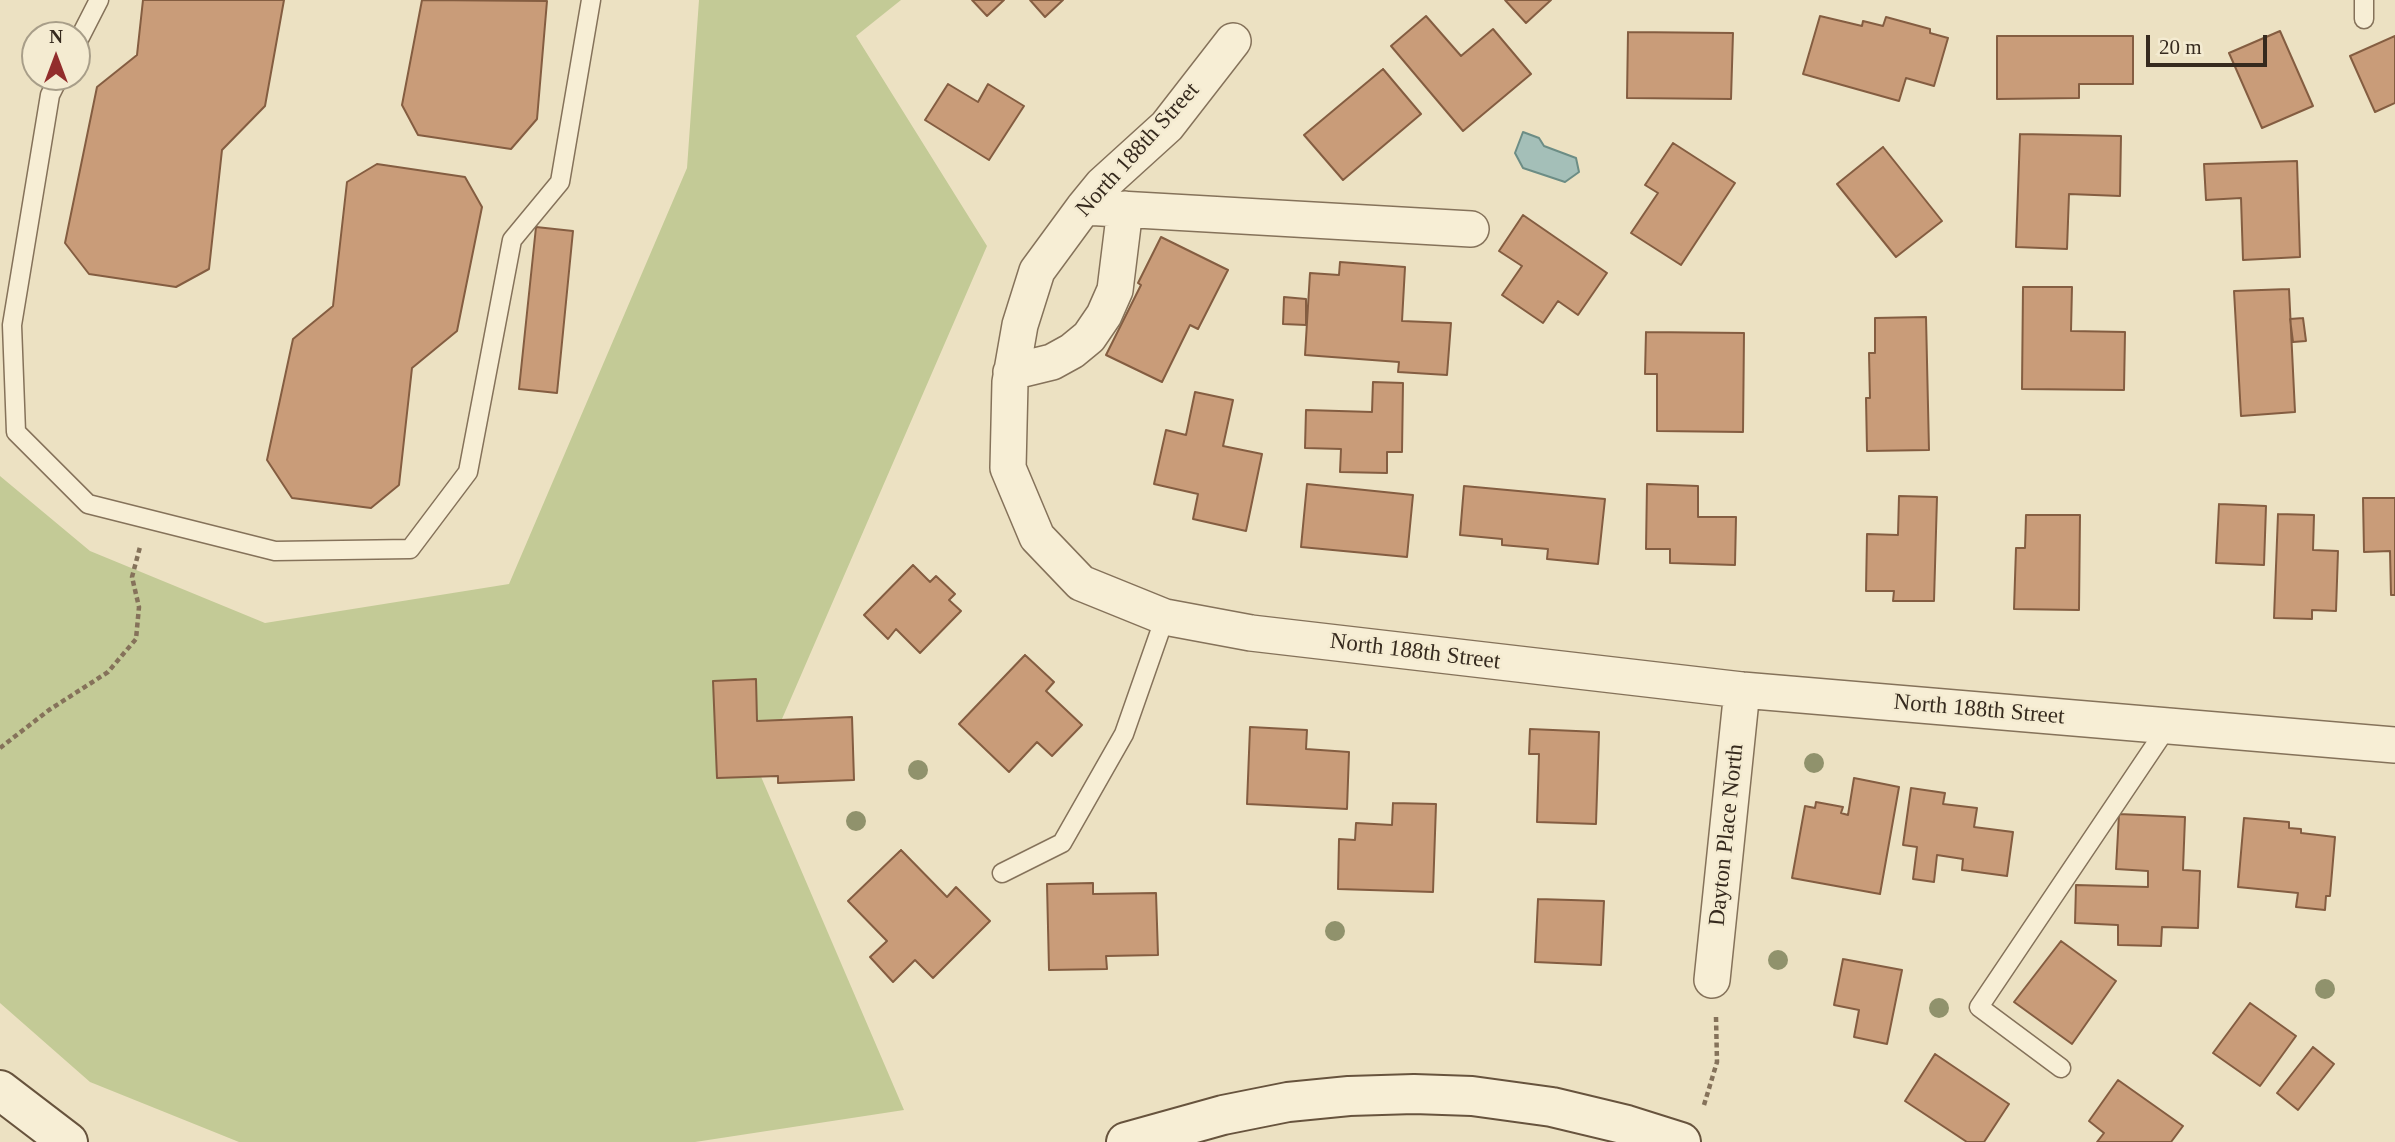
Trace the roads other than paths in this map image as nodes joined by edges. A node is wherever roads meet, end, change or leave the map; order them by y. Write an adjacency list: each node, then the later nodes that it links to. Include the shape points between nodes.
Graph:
1 (99, 0): 5 (lane)
2 (591, 0): 7 (lane, via 560,183 512,240 468,472 410,549 275,551 88,504 16,432 12,325)
3 (2364, 0): 4 (lane)
4 (2364, 19)
5 (88, 21)
6 (1233, 41): 8 (street, North 188th Street, via 1167,126)
7 (52, 91)
8 (1084, 207): 9 (street); 11 (street, North 188th Street, via 1037,271 1020,325)
9 (1125, 209): 10 (street); 11 (street, via 1115,290 1089,337 1052,362)
10 (1471, 229)
11 (1012, 372): 12 (street, North 188th Street, via 1008,468 1037,537 1081,583)
12 (1166, 617): 13 (street, North 188th Street, via 1251,634); 16 (lane, via 1124,734 1062,843)
13 (1742, 690): 14 (street, North 188th Street); 17 (street, Dayton Place North)
14 (2168, 726): 15 (street, North 188th Street); 18 (lane, via 1979,1007)
15 (2395, 746)
16 (1002, 873)
17 (1712, 980)
18 (2062, 1068)
19 (0, 1090): 20 (main road)
20 (68, 1142)
21 (1126, 1142): 22 (main road, via 1288,1102 1414,1094 1552,1107)
22 (1681, 1142)

